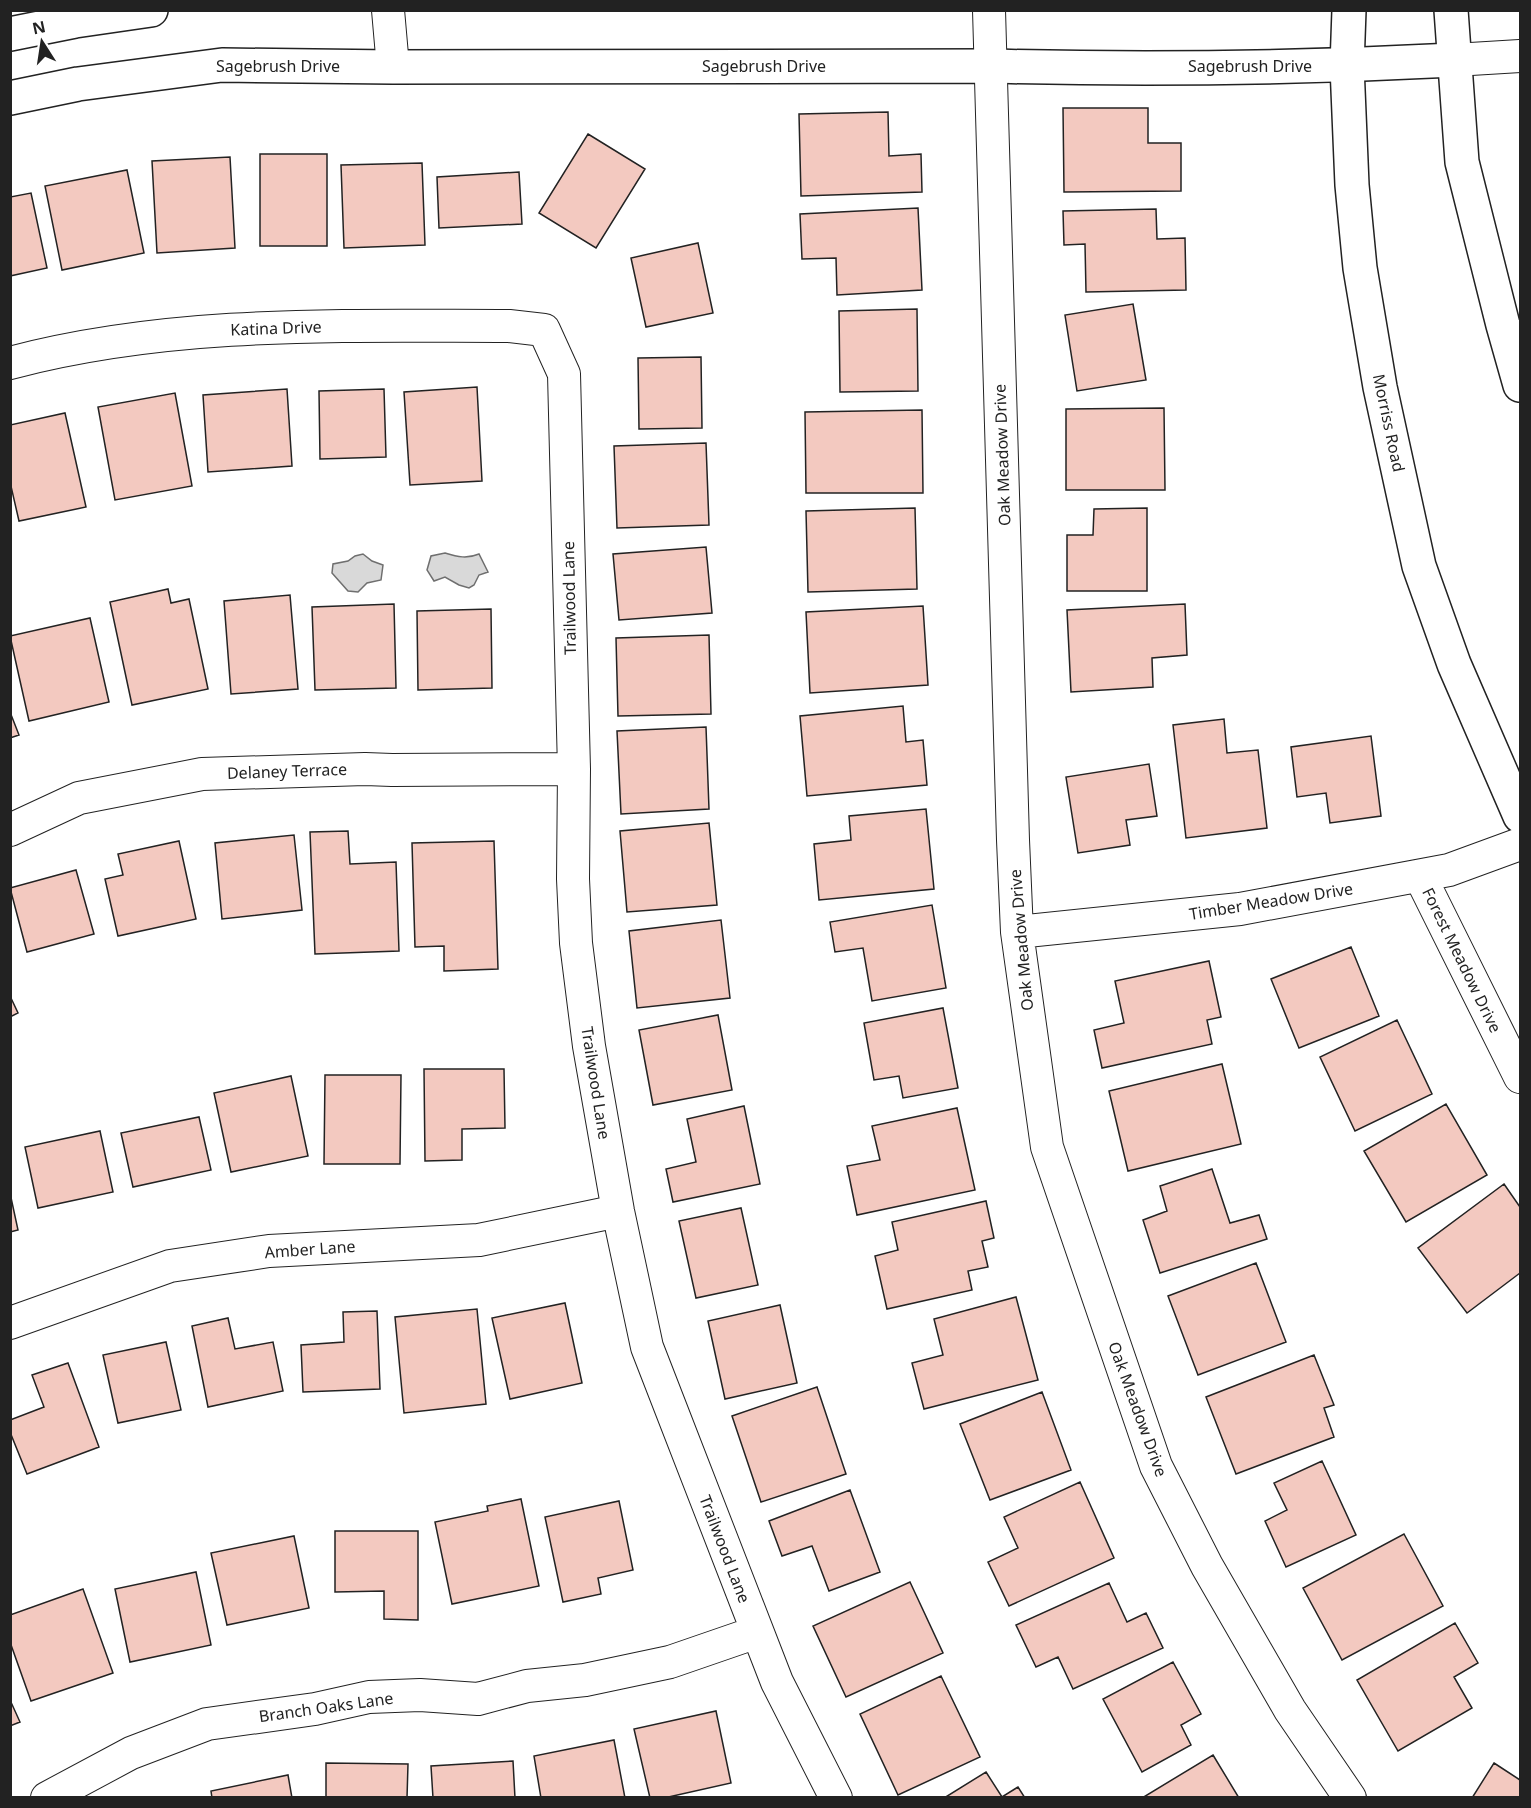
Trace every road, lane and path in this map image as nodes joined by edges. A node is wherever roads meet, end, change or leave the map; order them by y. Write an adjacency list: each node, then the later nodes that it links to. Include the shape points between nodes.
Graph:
1 (151, 10): 6 (street)
2 (388, 10): 11 (street)
3 (988, 10): 9 (street, Oak Meadow Drive)
4 (1349, 10): 10 (street, Morriss Road)
5 (1451, 10): 8 (street)
6 (10, 34)
7 (1521, 56): 8 (street, Sagebrush Drive)
8 (1454, 60): 10 (street, Sagebrush Drive); 15 (street, via 1462,162)
9 (990, 66): 10 (street, Sagebrush Drive); 11 (street, Sagebrush Drive); 21 (street, Oak Meadow Drive)
10 (1347, 66): 17 (street, Morriss Road, via 1360,268 1380,387 1419,566 1454,664)
11 (393, 67): 12 (street, Sagebrush Drive, via 222,65 78,84)
12 (10, 98)
13 (544, 330): 14 (street, Katina Drive, via 509,326 287,326 165,334); 16 (street, Trailwood Lane, via 564,374)
14 (10, 363)
15 (1521, 385)
16 (574, 769): 18 (street, Delaney Terrace, via 201,774 79,798); 23 (street, Trailwood Lane, via 576,943 589,1046)
17 (1521, 816)
18 (10, 830)
19 (1521, 844): 20 (street, Timber Meadow Drive, via 1449,870)
20 (1420, 876): 21 (street, Timber Meadow Drive, via 1240,909); 22 (street, Forest Meadow Drive)
21 (1017, 932): 28 (street, Oak Meadow Drive, via 1047,1148 1156,1466 1207,1566 1284,1699)
22 (1521, 1077)
23 (618, 1211): 24 (street, Amber Lane, via 479,1239 269,1251 170,1266); 25 (street, Trailwood Lane, via 646,1347)
24 (10, 1323)
25 (757, 1632): 26 (street, Branch Oaks Lane, via 670,1662 585,1680 527,1686 478,1699 369,1697 207,1724 130,1753); 27 (street, Trailwood Lane, via 777,1682)
26 (47, 1797)
27 (836, 1797)
28 (1350, 1797)

